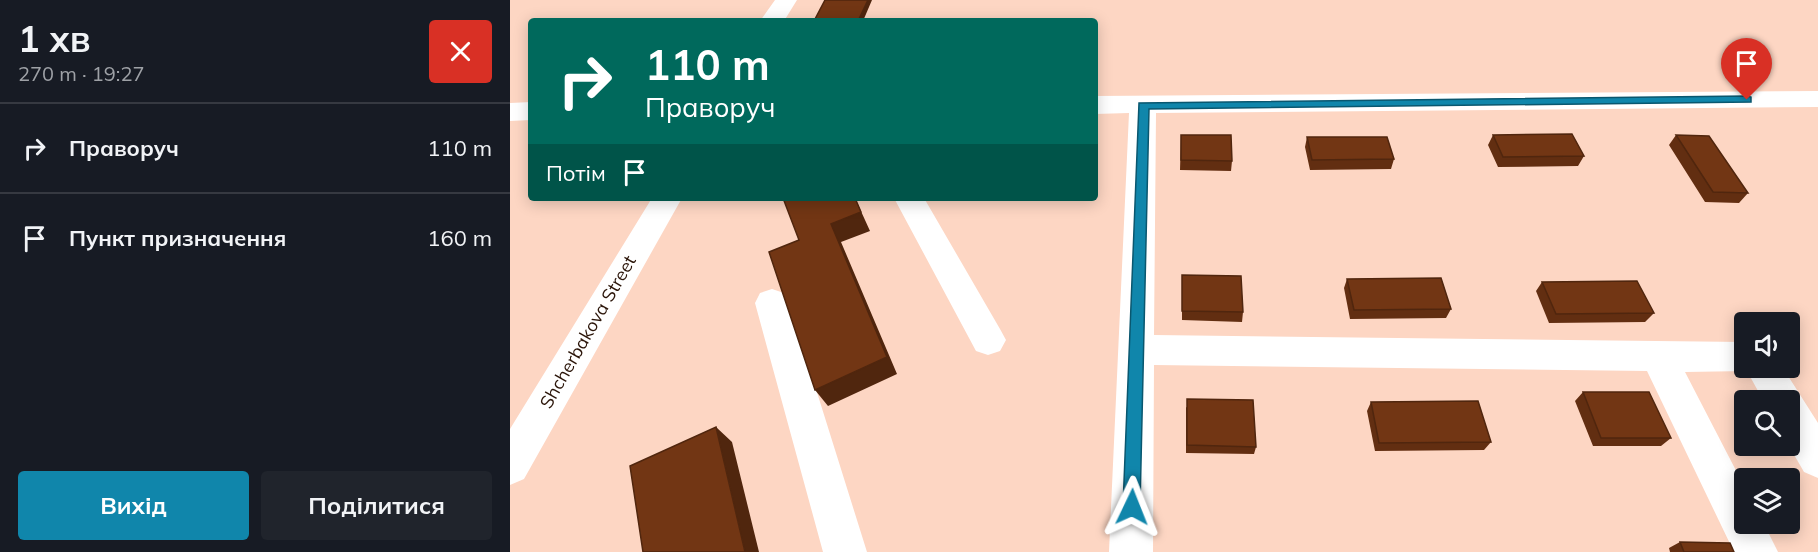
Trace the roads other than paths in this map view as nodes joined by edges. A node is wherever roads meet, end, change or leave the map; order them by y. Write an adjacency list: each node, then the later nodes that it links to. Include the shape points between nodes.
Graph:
1 (786, 0): 2 (street)
2 (774, 18)
3 (1818, 99): 5 (street)
4 (1098, 105): 5 (street)
5 (1143, 105): 12 (street)
6 (528, 111): 7 (street)
7 (510, 112)
8 (665, 201): 17 (street, Shcherbakova Street)
9 (911, 201): 11 (street)
10 (772, 303): 18 (street)
11 (987, 340)
12 (1136, 350): 13 (street); 19 (street)
13 (1658, 356): 14 (street); 20 (street)
14 (1734, 357)
15 (1800, 428): 16 (street)
16 (1818, 459)
17 (510, 466)
18 (845, 552)
19 (1131, 552)
20 (1756, 552)

